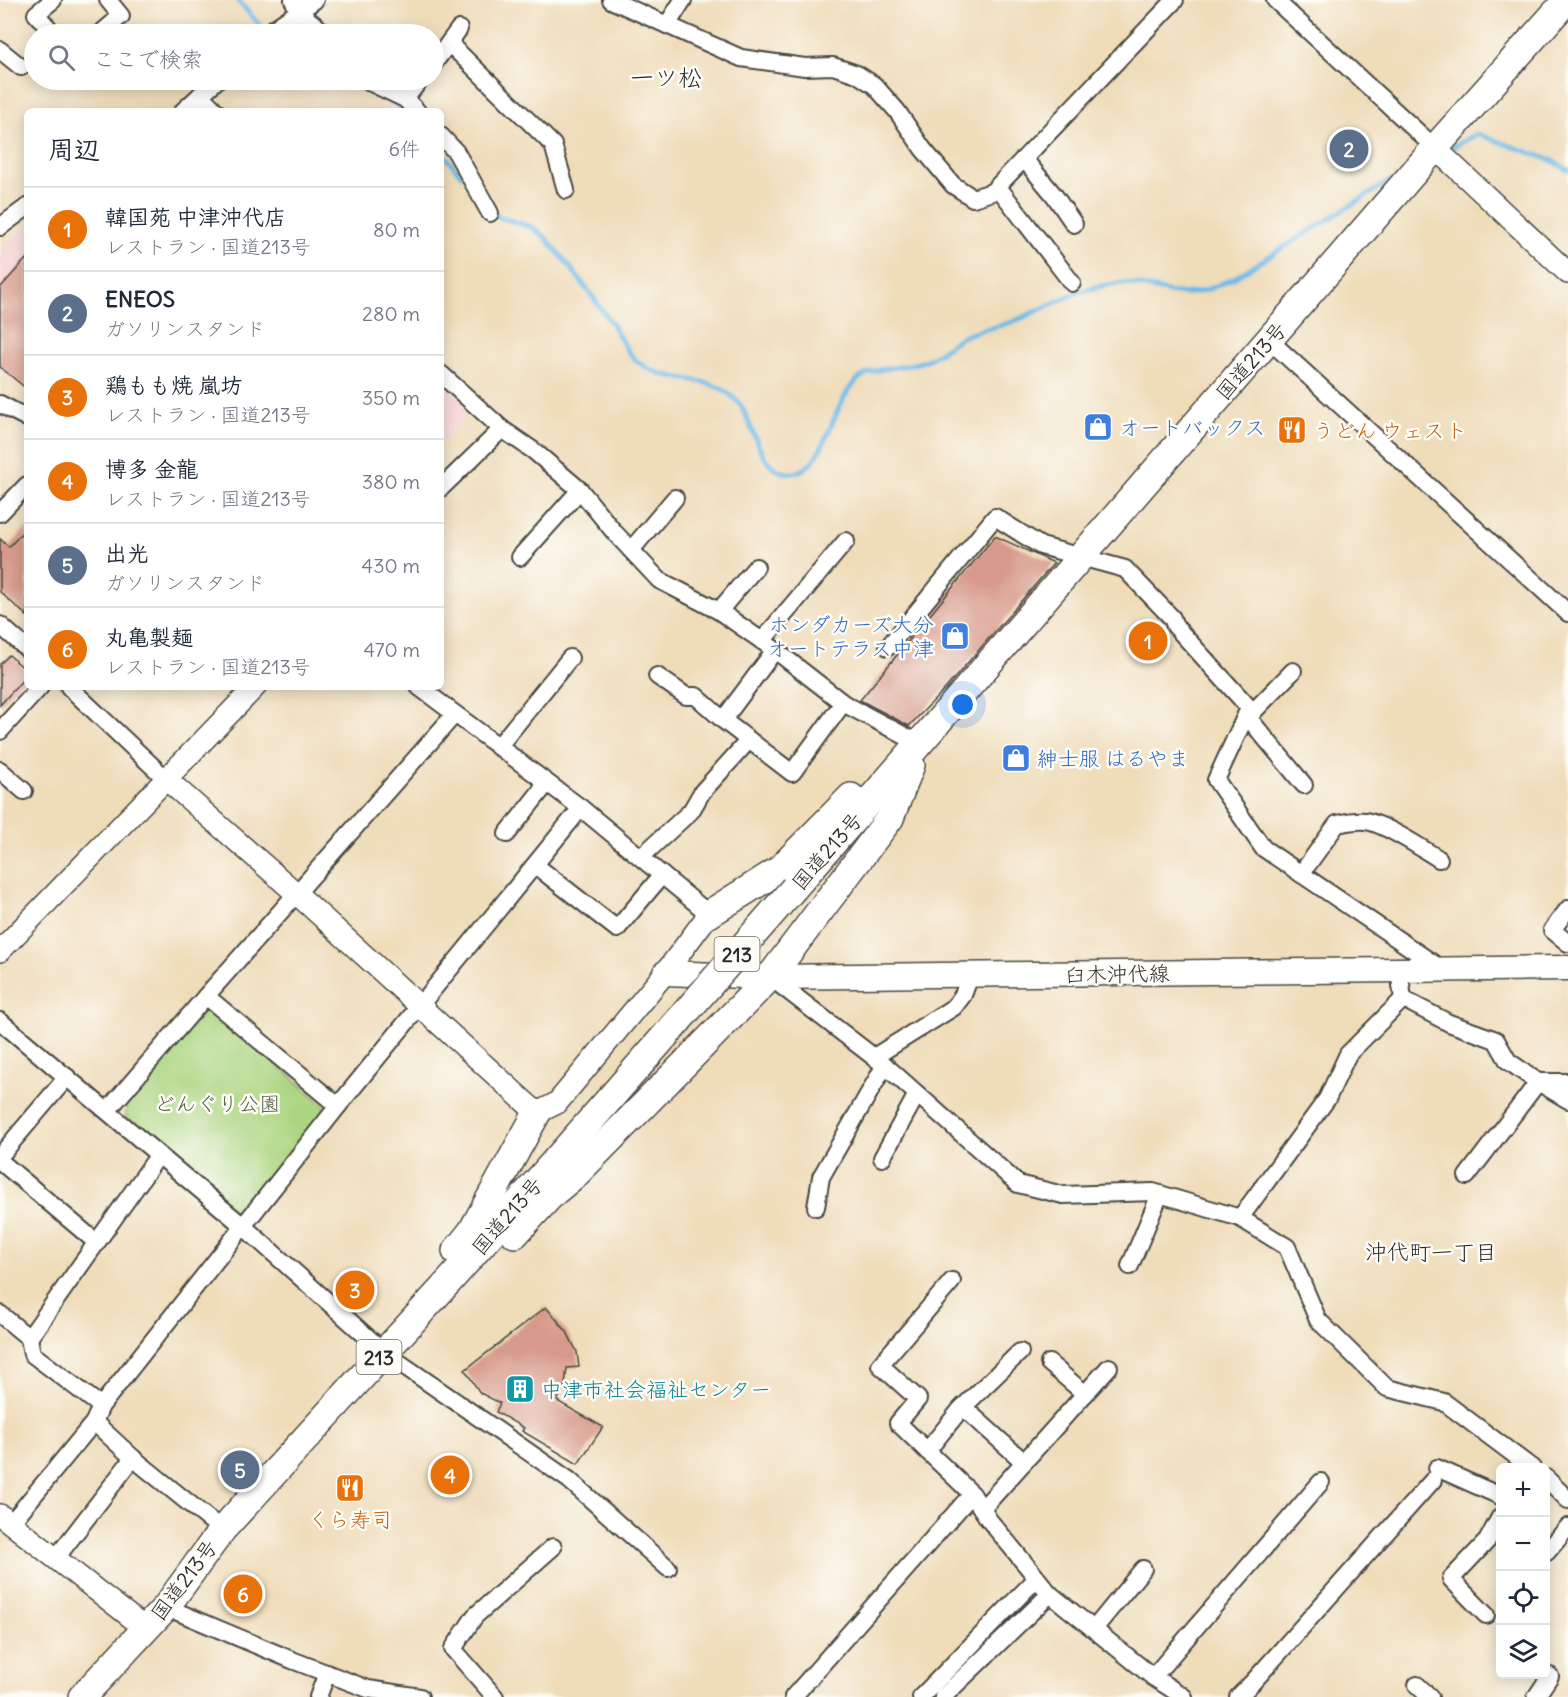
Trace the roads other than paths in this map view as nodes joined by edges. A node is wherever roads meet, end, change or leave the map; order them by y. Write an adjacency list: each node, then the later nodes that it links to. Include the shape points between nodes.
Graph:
1 (53, 0): 10 (street, via 36,14)
2 (108, 0): 11 (street, via 121,16)
3 (315, 0): 9 (street)
4 (611, 0): 14 (street)
5 (683, 0): 14 (street)
6 (1175, 0): 27 (street)
7 (1275, 0): 26 (street)
8 (1567, 0): 26 (highway, 国道213号 / 213)
9 (296, 6): 12 (street); 13 (street)
10 (45, 24)
11 (112, 24)
12 (277, 24)
13 (315, 24)
14 (667, 25): 28 (street, via 741,58 805,67 833,66 857,74 874,85 897,111 953,185 973,198)
15 (0, 50): 17 (street)
16 (444, 50): 29 (street, via 454,36 553,145)
17 (21, 67)
18 (206, 90): 21 (street)
19 (383, 90): 22 (street)
20 (416, 90): 22 (street)
21 (200, 95): 23 (street); 24 (street)
22 (411, 105)
23 (186, 108)
24 (213, 108)
25 (444, 139): 31 (street, via 456,152)
26 (1435, 148): 34 (street); 36 (highway, 国道213号 / 213)
27 (1024, 159): 28 (street); 33 (street)
28 (998, 187): 35 (street)
29 (566, 190)
30 (24, 208): 32 (street)
31 (490, 213)
32 (4, 218)
33 (1074, 224)
34 (1568, 273)
35 (1072, 283)
36 (1269, 340): 48 (highway, 国道213号 / 213); 52 (street)
37 (444, 377): 40 (street)
38 (0, 404): 39 (street)
39 (24, 416)
40 (502, 429): 41 (street); 43 (street, via 534,450)
41 (444, 485)
42 (24, 487): 45 (street)
43 (580, 490): 47 (street); 49 (street)
44 (675, 498): 47 (street)
45 (0, 513)
46 (846, 541): 54 (street)
47 (631, 550): 51 (street, via 659,580)
48 (1082, 556): 56 (street, via 1041,546 995,517); 65 (street, via 1125,570 1172,618); 70 (highway, 国道213号 / 213)
49 (520, 557)
50 (756, 567): 51 (street)
51 (719, 611): 54 (street)
52 (1568, 613)
53 (0, 626): 55 (street)
54 (768, 645): 64 (street); 67 (street)
55 (24, 646)
56 (888, 647)
57 (570, 658): 71 (street)
58 (1293, 671): 65 (street)
59 (657, 676): 67 (street, via 686,696 696,696)
60 (37, 690): 68 (street)
61 (72, 690): 73 (street)
62 (252, 690): 73 (street)
63 (423, 690): 66 (street)
64 (843, 703): 69 (street, via 792,773); 70 (street)
65 (1250, 713): 75 (street); 82 (street, via 1216,780 1263,848)
66 (454, 715): 71 (street); 84 (street)
67 (723, 720): 69 (street)
68 (0, 731)
69 (749, 740): 79 (street, via 702,792 691,811)
70 (920, 744): 86 (highway, via 884,762 779,870); 94 (highway, via 890,818); 119 (highway, 国道213号 / 213, bridge)
71 (498, 747): 74 (street)
72 (0, 770): 76 (street)
73 (166, 779): 84 (street); 88 (street)
74 (547, 783): 77 (street); 78 (street)
75 (1304, 785)
76 (24, 791)
77 (581, 808): 79 (street); 81 (street)
78 (507, 834)
79 (641, 857): 83 (street)
80 (1439, 859): 82 (street, via 1379,825 1348,822 1337,824)
81 (535, 865): 83 (street, via 617,929); 97 (street)
82 (1301, 874): 90 (street)
83 (662, 875): 86 (street)
84 (297, 894): 95 (street); 97 (street)
85 (1568, 909): 87 (street, via 1552,930)
86 (709, 914): 92 (street)
87 (1568, 943)
88 (0, 951)
89 (1568, 968): 90 (main road, 臼木沖代線)
90 (1443, 970): 91 (main road, 臼木沖代線)
91 (1399, 971): 93 (main road, 臼木沖代線); 96 (street)
92 (666, 973): 94 (main road, 臼木沖代線); 107 (street, via 557,1103)
93 (970, 976): 94 (main road, 臼木沖代線); 99 (street, via 954,1007)
94 (770, 978): 99 (street); 119 (highway, via 552,1194 480,1272)
95 (206, 996): 105 (street); 106 (street)
96 (1403, 999): 101 (street, via 1449,1023 1496,1040 1509,1061); 115 (street, via 1348,1054 1327,1100)
97 (420, 1006): 105 (street); 107 (street)
98 (0, 1021): 100 (street)
99 (879, 1061): 103 (street); 114 (street, via 821,1177)
100 (67, 1077): 106 (street); 108 (street)
101 (1538, 1082): 102 (street); 104 (street); 112 (street)
102 (1568, 1082)
103 (917, 1094): 110 (street); 113 (street, via 1018,1184 1063,1195)
104 (1568, 1100)
105 (338, 1106): 116 (street)
106 (108, 1110): 109 (street)
107 (537, 1113): 123 (highway, via 472,1231)
108 (0, 1156)
109 (158, 1156): 116 (street); 117 (street)
110 (882, 1158)
111 (0, 1161): 117 (street)
112 (1467, 1176)
113 (1160, 1194): 115 (street); 118 (street)
114 (816, 1207)
115 (1239, 1218): 133 (street, via 1287,1246 1318,1320 1387,1388 1444,1402)
116 (243, 1226): 123 (street); 129 (street)
117 (96, 1242): 122 (street)
118 (1130, 1266)
119 (453, 1278): 123 (highway, 国道213号 / 213)
120 (952, 1281): 130 (street, via 880,1365 918,1399 898,1423)
121 (0, 1314): 122 (street)
122 (29, 1338): 129 (street, via 32,1354)
123 (384, 1352): 143 (highway, 国道213号 / 213); 147 (street, via 569,1480)
124 (1020, 1352): 128 (street)
125 (1049, 1363): 127 (street)
126 (1109, 1367): 127 (street)
127 (1085, 1394): 132 (street)
128 (963, 1407): 130 (street); 132 (street)
129 (98, 1414): 131 (street); 140 (street)
130 (927, 1451): 136 (street)
131 (133, 1458): 143 (street); 146 (street)
132 (1024, 1462): 139 (street)
133 (1527, 1463)
134 (1321, 1482): 156 (street)
135 (1550, 1485): 138 (street)
136 (972, 1494): 139 (street); 163 (street)
137 (1496, 1495): 167 (street, via 1435,1474)
138 (1568, 1500)
139 (982, 1509): 149 (street)
140 (6, 1519): 146 (street)
141 (1496, 1524): 152 (street, via 1487,1540 1451,1579)
142 (1568, 1527): 145 (street)
143 (222, 1530): 151 (highway, 国道213号 / 213)
144 (553, 1548): 162 (street, via 475,1616 453,1649)
145 (1550, 1548)
146 (56, 1558): 153 (street)
147 (668, 1568)
148 (1143, 1569): 154 (street)
149 (1037, 1578): 150 (street); 164 (street)
150 (1050, 1594): 154 (street); 165 (street)
151 (166, 1607): 153 (highway, 国道213号 / 213); 155 (street)
152 (1486, 1615)
153 (146, 1629): 159 (highway, 国道213号 / 213)
154 (1094, 1629): 156 (street)
155 (327, 1674): 160 (street); 161 (street, via 368,1689)
156 (1153, 1677): 166 (street)
157 (1548, 1679): 169 (street)
158 (1417, 1685): 168 (street)
159 (82, 1697)
160 (318, 1697)
161 (420, 1697)
162 (495, 1697)
163 (793, 1697)
164 (921, 1697)
165 (943, 1697)
166 (1184, 1697)
167 (1238, 1697)
168 (1430, 1697)
169 (1536, 1697)

